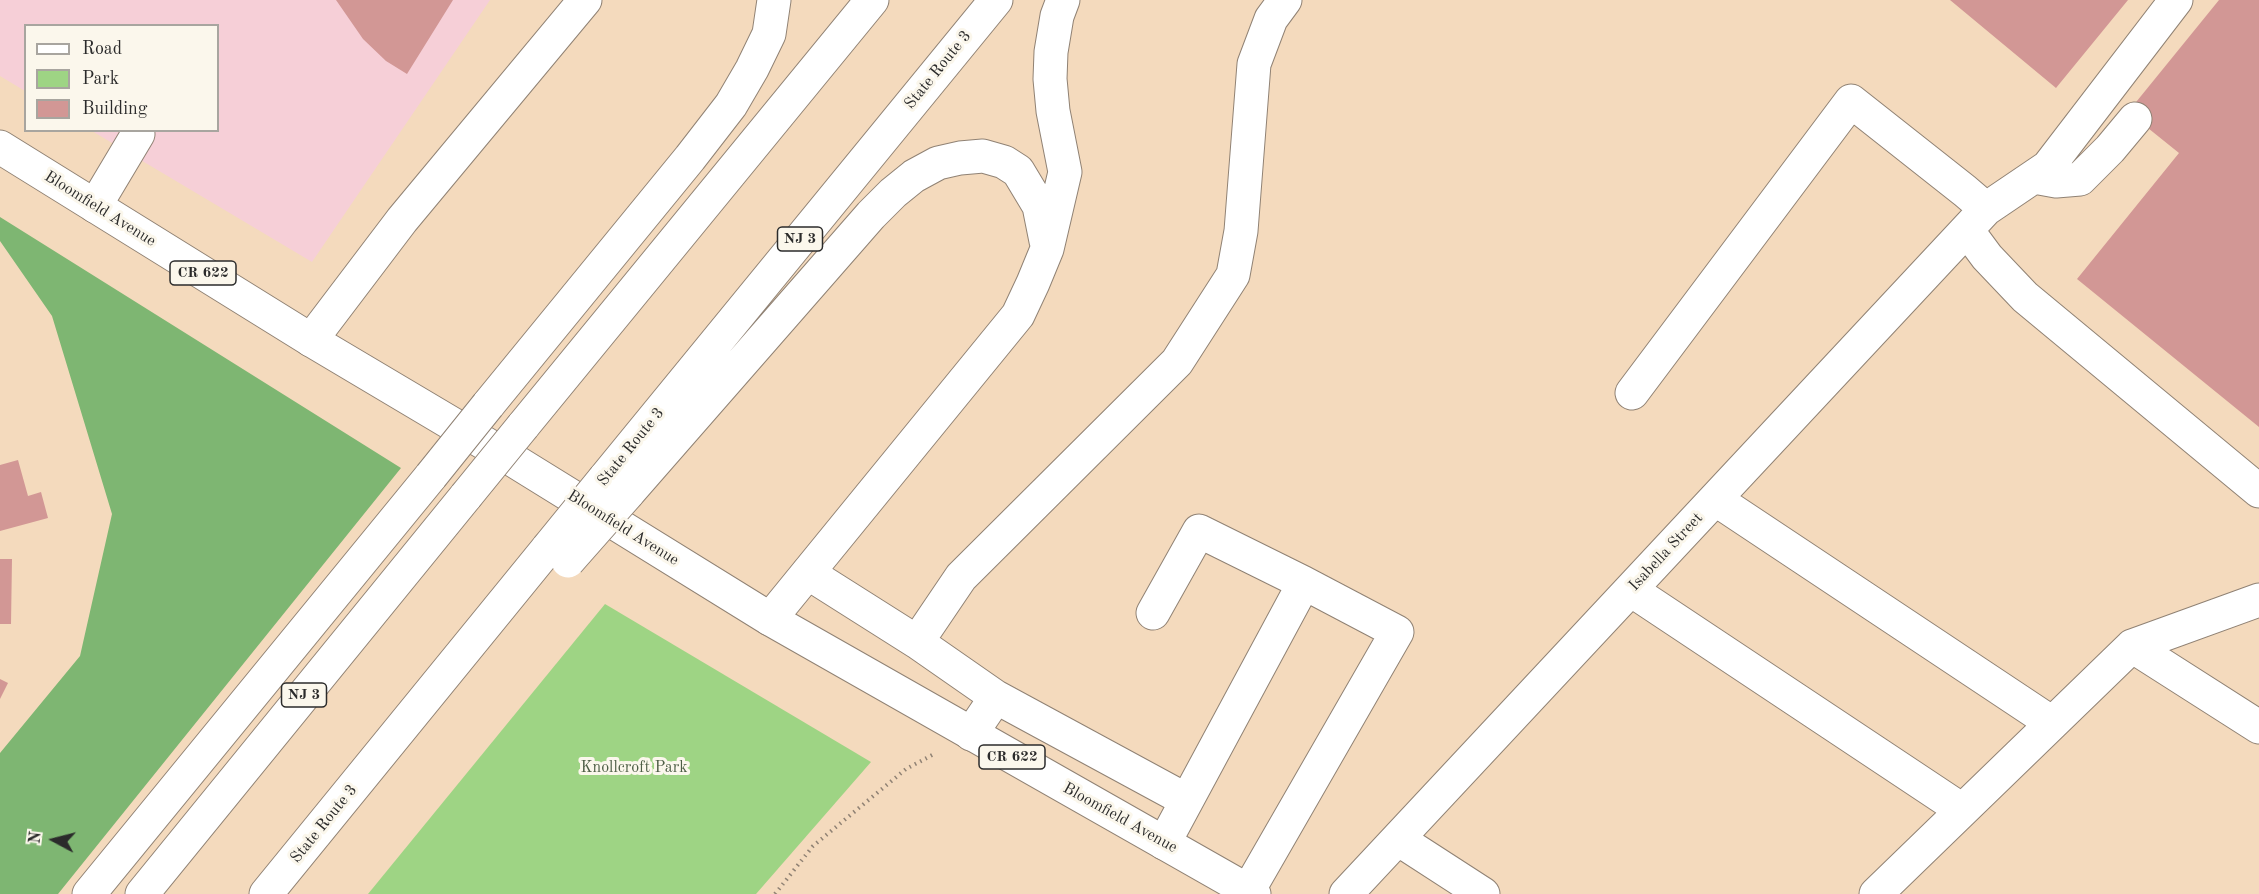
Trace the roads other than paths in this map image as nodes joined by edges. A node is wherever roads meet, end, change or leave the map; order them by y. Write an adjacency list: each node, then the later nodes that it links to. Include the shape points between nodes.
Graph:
1 (585, 0): 15 (main road, via 402,220)
2 (774, 0): 37 (main road, bridge, via 769,34 731,105)
3 (872, 0): 38 (main road, NJ 3, bridge)
4 (996, 0): 17 (main road, State Route 3 / NJ 3)
5 (1063, 0): 14 (main road, via 1051,52 1050,79 1065,172)
6 (1285, 0): 26 (main road, via 1271,19 1254,64 1241,231 1233,275 1178,362 961,577)
7 (2176, 0): 11 (main road, Isabella Street, via 2048,167)
8 (2135, 119): 11 (main road, via 2080,179 2056,181)
9 (138, 134): 12 (main road)
10 (0, 147): 12 (main road, Bloomfield Avenue / CR 622)
11 (2034, 177): 13 (main road, Isabella Street)
12 (95, 206): 15 (main road, Bloomfield Avenue / CR 622)
13 (1976, 220): 16 (main road, via 1851,101); 18 (main road, via 1987,257 2025,297); 19 (main road, Isabella Street)
14 (1047, 249): 17 (main road, via 1039,206 1018,171 1004,162 983,156 960,158 938,163 914,176 893,192); 20 (main road, via 1018,315)
15 (311, 340): 25 (main road, Bloomfield Avenue / CR 622)
16 (1632, 393)
17 (616, 485): 39 (main road, State Route 3, bridge, via 376,760)
18 (2259, 491)
19 (1715, 499): 22 (main road, Isabella Street); 29 (main road)
20 (808, 573): 25 (main road); 26 (main road)
21 (1304, 583): 24 (main road, via 1199,531); 32 (main road); 36 (main road, via 1397,632)
22 (1631, 590): 33 (main road); 34 (main road, Isabella Street)
23 (2259, 600): 27 (main road)
24 (1152, 613)
25 (771, 619): 31 (main road, Bloomfield Avenue / CR 622)
26 (917, 642): 28 (main road)
27 (2132, 646): 29 (main road); 30 (main road)
28 (996, 697): 31 (main road); 32 (main road)
29 (2052, 723): 33 (main road)
30 (2259, 727)
31 (971, 734): 35 (main road, Bloomfield Avenue / CR 622)
32 (1186, 800): 35 (main road)
33 (1962, 810): 42 (main road)
34 (1398, 838): 40 (main road, Isabella Street); 41 (main road)
35 (1164, 843): 36 (main road, Bloomfield Avenue / CR 622)
36 (1251, 892)
37 (89, 894)
38 (142, 894)
39 (266, 894)
40 (1346, 894)
41 (1483, 894)
42 (1876, 894)

